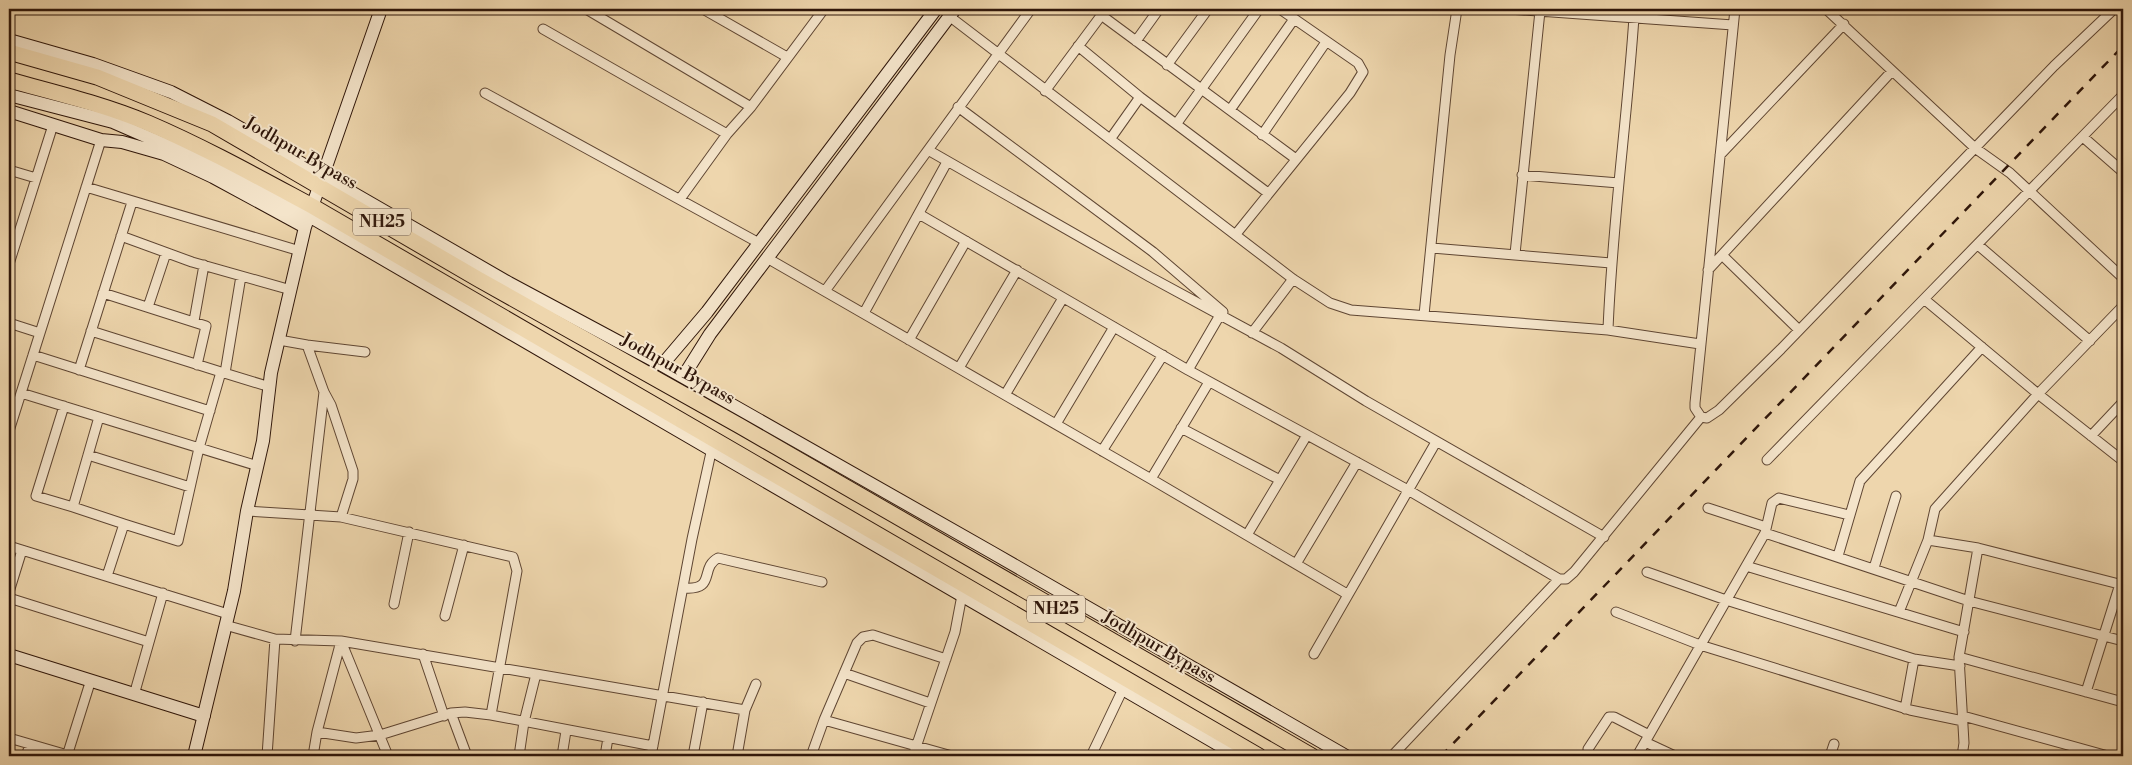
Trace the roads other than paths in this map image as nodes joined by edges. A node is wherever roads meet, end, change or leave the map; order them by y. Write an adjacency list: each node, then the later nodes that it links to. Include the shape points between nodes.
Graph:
1 (380, 9): 61 (street)
2 (586, 9): 41 (street)
3 (703, 9): 31 (street)
4 (824, 9): 31 (street)
5 (936, 9): 73 (street)
6 (1031, 9): 30 (street)
7 (1159, 9): 26 (street)
8 (1208, 9): 32 (street)
9 (1259, 9): 35 (street)
10 (1280, 9): 21 (street)
11 (1457, 9): 75 (street)
12 (1508, 9): 16 (street)
13 (1735, 9): 23 (street)
14 (1826, 9): 22 (street)
15 (2114, 9): 52 (street)
16 (1540, 11): 17 (street); 59 (street)
17 (1585, 11): 20 (street)
18 (1103, 12): 26 (street); 28 (street)
19 (952, 13): 30 (street); 80 (street)
20 (1634, 17): 23 (street); 62 (street)
21 (1294, 19): 27 (street); 43 (street)
22 (1844, 24): 33 (street); 54 (street)
23 (1733, 25): 54 (street)
24 (543, 29): 47 (street)
25 (9, 40): 61 (street, via 93,64 171,92 228,121)
26 (1136, 41): 32 (street)
27 (1326, 42): 48 (street); 55 (street, via 1358,63 1363,72)
28 (1078, 46): 36 (street); 40 (street)
29 (9, 52): 61 (highway, Jodhpur Bypass / NH25, via 97,77 212,124)
30 (998, 52): 36 (street); 42 (street)
31 (788, 57): 41 (street)
32 (1167, 65): 35 (street)
33 (1892, 71): 52 (street); 79 (street)
34 (9, 80): 69 (highway, via 146,122 245,170)
35 (1200, 89): 43 (street); 45 (street)
36 (1045, 91): 50 (street)
37 (485, 93): 66 (street)
38 (9, 95): 69 (street, via 113,122 205,162)
39 (2123, 96): 49 (street)
40 (1140, 97): 45 (street); 50 (street)
41 (751, 107): 47 (street)
42 (958, 107): 53 (street); 101 (street, via 1153,252)
43 (1230, 110): 48 (street)
44 (9, 111): 46 (street)
45 (1177, 123): 65 (street)
46 (53, 125): 51 (street); 60 (street)
47 (727, 134): 66 (street)
48 (1262, 135): 55 (street)
49 (2083, 137): 58 (street); 64 (street)
50 (1111, 138): 70 (street)
51 (101, 140): 63 (street); 69 (street, via 122,142 164,154)
52 (1975, 148): 64 (street, via 2005,168); 104 (street)
53 (928, 150): 56 (street); 90 (street)
54 (1720, 156): 85 (street)
55 (1296, 159): 65 (street)
56 (947, 162): 68 (street); 97 (street)
57 (9, 170): 60 (street)
58 (2123, 172)
59 (1522, 175): 62 (street); 78 (street)
60 (36, 178): 82 (street)
61 (321, 180): 69 (street); 118 (street); 260 (highway, Jodhpur Bypass / NH25, via 478,279)
62 (1619, 183): 81 (street)
63 (86, 187): 67 (street); 107 (street)
64 (2031, 192): 74 (street); 87 (street)
65 (1268, 193): 70 (street)
66 (680, 200): 73 (street)
67 (132, 202): 71 (street); 76 (street)
68 (920, 214): 72 (street); 96 (street)
69 (308, 216): 76 (street); 142 (street); 259 (highway, via 786,481)
70 (1236, 234): 88 (street)
71 (121, 236): 77 (street, via 160,248); 91 (street)
72 (966, 240): 84 (street); 109 (street)
73 (759, 243): 118 (street)
74 (1978, 245): 93 (street); 110 (street)
75 (1432, 248): 78 (street); 98 (street)
76 (300, 251): 89 (street)
77 (166, 253): 83 (street); 95 (street)
78 (1515, 254): 81 (street)
79 (1722, 255): 85 (street); 104 (street)
80 (767, 258): 90 (street); 123 (street, via 710,334)
81 (1610, 263): 103 (street)
82 (9, 264)
83 (204, 265): 86 (street); 99 (street)
84 (1017, 270): 92 (street); 119 (street)
85 (1708, 270): 111 (street)
86 (241, 276): 89 (street); 122 (street)
87 (2123, 278)
88 (1293, 279): 98 (street, via 1330,303 1351,310); 106 (street)
89 (291, 290): 108 (street)
90 (824, 291): 96 (street)
91 (103, 293): 95 (street); 105 (street)
92 (1063, 298): 102 (street); 129 (street)
93 (1924, 299): 113 (street); 145 (street)
94 (2123, 306): 110 (street)
95 (148, 307): 99 (street)
96 (864, 313): 109 (street)
97 (1220, 315): 101 (street); 121 (street)
98 (1424, 315): 103 (street)
99 (194, 322): 117 (street, via 206,326)
100 (9, 323): 107 (street)
101 (1237, 324): 106 (street)
102 (1114, 327): 116 (street); 135 (street)
103 (1608, 330): 111 (street)
104 (1799, 330): 134 (street, via 1719,410 1712,416)
105 (91, 331): 117 (street); 120 (street)
106 (1252, 332): 140 (street)
107 (40, 333): 115 (street)
108 (279, 340): 112 (street); 125 (street)
109 (909, 340): 119 (street)
110 (2090, 341): 128 (street)
111 (1700, 344): 134 (street, via 1695,408)
112 (307, 345): 114 (street); 126 (street)
113 (1982, 347): 128 (street); 158 (street, via 1860,481)
114 (365, 352)
115 (33, 355): 120 (street); 127 (street)
116 (1163, 355): 121 (street); 143 (street)
117 (197, 364): 122 (street)
118 (662, 365): 123 (street)
119 (959, 368): 129 (street)
120 (79, 370): 132 (street)
121 (1188, 370): 124 (street)
122 (223, 373): 125 (street); 132 (street)
123 (683, 377): 261 (street)
124 (1209, 382): 136 (street); 138 (street)
125 (270, 387): 148 (street)
126 (324, 392): 157 (street); 159 (street, via 353,471)
127 (21, 393): 131 (street); 137 (street)
128 (2038, 394): 139 (street); 165 (street, via 1935,510)
129 (1005, 395): 135 (street)
130 (2123, 402): 139 (street)
131 (64, 406): 133 (street); 154 (street, via 36,496)
132 (210, 411): 141 (street)
133 (99, 417): 141 (street); 144 (street)
134 (1701, 417): 164 (street)
135 (1056, 424): 143 (street)
136 (1181, 428): 149 (street); 150 (street)
137 (9, 431)
138 (1307, 435): 147 (street); 150 (street)
139 (2091, 436): 146 (street)
140 (1436, 442): 152 (street); 164 (street)
141 (198, 448): 148 (street); 151 (street)
142 (712, 448): 180 (street); 184 (street)
143 (1102, 450): 149 (street)
144 (88, 455): 151 (street); 154 (street)
145 (1767, 460)
146 (2123, 461)
147 (1357, 462): 152 (street); 171 (street)
148 (258, 466): 156 (street)
149 (1151, 479): 163 (street)
150 (1280, 480): 163 (street)
151 (190, 487): 160 (street, via 178,541)
152 (1408, 490): 176 (street); 183 (street)
153 (1896, 496): 173 (street)
154 (73, 507): 160 (street)
155 (1708, 508): 161 (street)
156 (247, 511): 157 (street); 192 (street)
157 (308, 515): 159 (street); 196 (street)
158 (1850, 515): 161 (street, via 1779,498 1772,503); 170 (street)
159 (341, 517): 162 (street)
160 (124, 524): 175 (street)
161 (1766, 530): 170 (street); 172 (street)
162 (408, 532): 166 (street); 188 (street)
163 (1247, 535): 171 (street)
164 (1604, 537): 176 (street, via 1574,572 1566,579)
165 (1928, 540): 168 (street); 177 (street)
166 (464, 544): 191 (street); 208 (street, via 515,560 517,571)
167 (9, 546): 169 (street)
168 (1978, 548): 179 (street); 187 (street)
169 (22, 550): 175 (street); 181 (street)
170 (1838, 556): 173 (street)
171 (1296, 564): 183 (street)
172 (1746, 566): 186 (street); 190 (street)
173 (1874, 568): 177 (street)
174 (1647, 572): 186 (street)
175 (107, 576): 182 (street)
176 (1559, 579): 262 (street)
177 (1911, 581): 187 (street); 190 (street)
178 (822, 582): 180 (street, via 718,558 712,562 703,585)
179 (2122, 584): 194 (street)
180 (683, 588): 216 (street)
181 (9, 592)
182 (163, 594): 192 (street); 199 (street)
183 (1347, 594): 202 (street)
184 (962, 595): 204 (street); 213 (street)
185 (9, 598): 199 (street)
186 (1726, 600): 200 (street); 205 (street)
187 (1969, 601): 193 (street); 194 (street)
188 (394, 604)
189 (1616, 612): 200 (street)
190 (1899, 612): 193 (street)
191 (445, 616)
192 (227, 619): 195 (street); 225 (street)
193 (1964, 632): 207 (street)
194 (2104, 634): 198 (street); 214 (street)
195 (275, 639): 196 (street); 244 (street)
196 (295, 641): 197 (street)
197 (341, 641): 201 (street); 229 (street); 230 (street)
198 (2123, 641)
199 (149, 642): 215 (street)
200 (1700, 645): 220 (street); 233 (street)
201 (423, 654): 208 (street); 222 (street)
202 (1314, 654)
203 (9, 655): 215 (street)
204 (946, 659): 209 (street, via 868,634 857,643); 219 (street)
205 (1914, 659): 207 (street); 220 (street)
206 (9, 660): 212 (street)
207 (1960, 662): 214 (street); 224 (street)
208 (499, 667): 210 (street); 223 (street)
209 (844, 673): 219 (street); 226 (street)
210 (536, 674): 216 (street); 227 (street)
211 (756, 684): 221 (street)
212 (90, 686): 225 (street); 242 (street)
213 (1122, 691): 257 (street); 258 (street)
214 (2086, 692): 218 (street)
215 (134, 694): 225 (street)
216 (662, 695): 217 (street); 236 (street)
217 (703, 702): 221 (street); 252 (street)
218 (2123, 702)
219 (930, 703): 237 (street)
220 (1905, 708): 224 (street)
221 (746, 710): 253 (street)
222 (448, 715): 223 (street, via 465,712); 230 (street); 247 (street)
223 (491, 715): 227 (street)
224 (1963, 718): 239 (street); 240 (street)
225 (203, 719): 243 (street)
226 (824, 720): 237 (street); 254 (street)
227 (524, 722): 228 (street); 248 (street)
228 (566, 731): 232 (street); 249 (street)
229 (317, 732): 230 (street, via 356,738); 245 (street)
230 (380, 735): 246 (street)
231 (9, 738): 234 (street)
232 (608, 738): 236 (street); 250 (street)
233 (1647, 738): 238 (street, via 1614,717 1608,717); 263 (street); 264 (street)
234 (30, 744): 241 (street); 242 (street)
235 (1834, 744): 265 (street)
236 (653, 746): 251 (street)
237 (916, 746): 255 (street); 256 (street)
238 (1588, 750)
239 (2079, 752): 267 (street)
240 (1963, 754): 266 (street)
241 (26, 756)
242 (69, 756)
243 (194, 756)
244 (266, 756)
245 (313, 756)
246 (388, 756)
247 (467, 756)
248 (519, 756)
249 (562, 756)
250 (605, 756)
251 (651, 756)
252 (693, 756)
253 (737, 756)
254 (812, 756)
255 (913, 756)
256 (952, 756)
257 (1090, 756)
258 (1238, 756)
259 (1259, 756)
260 (1312, 756)
261 (1346, 756)
262 (1392, 756)
263 (1637, 756)
264 (1675, 756)
265 (1830, 756)
266 (1952, 756)
267 (2108, 756)

